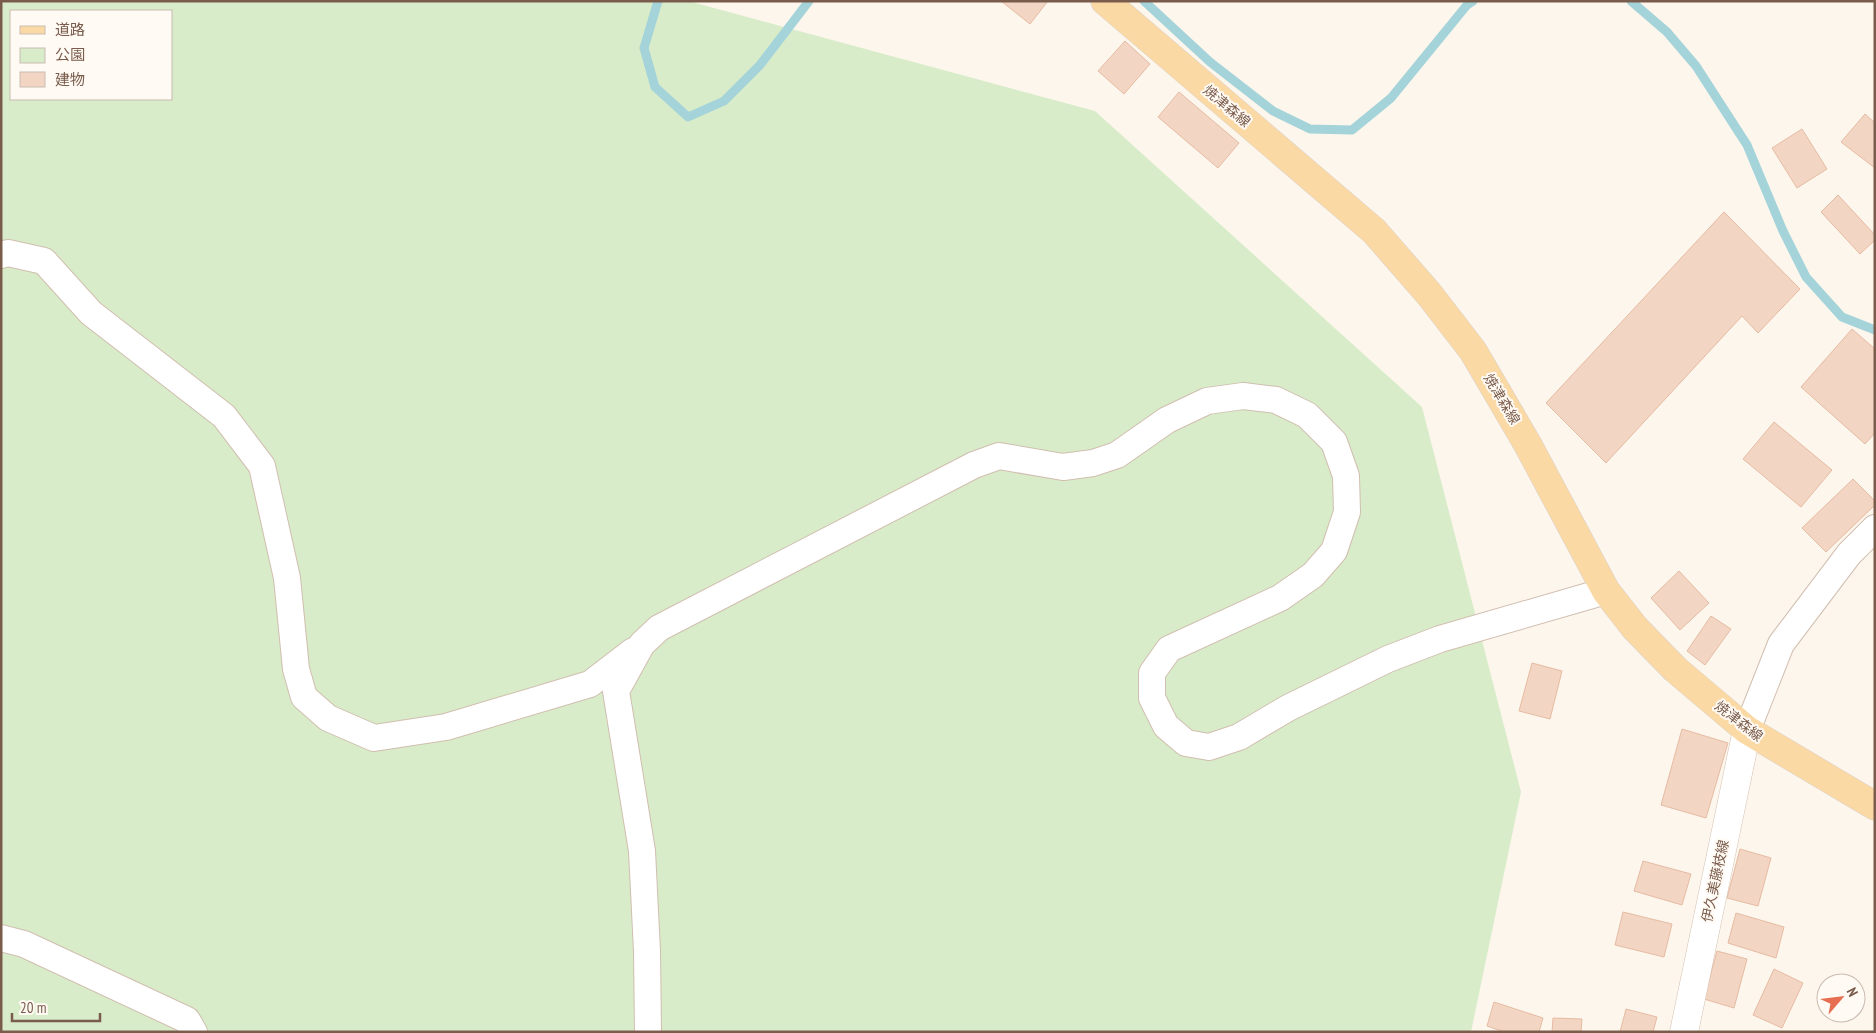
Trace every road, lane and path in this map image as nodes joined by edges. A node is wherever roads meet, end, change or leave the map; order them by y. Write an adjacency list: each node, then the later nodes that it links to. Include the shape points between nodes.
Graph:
1 (1105, 1): 4 (main road, 焼津森線, via 1374,231 1429,294 1478,360 1538,462)
2 (1, 255): 5 (street, via 44,261 91,313 224,416 262,466 287,578 296,669 304,697 328,718 374,738 446,727 590,684)
3 (1875, 528): 6 (street, via 1849,554 1780,644)
4 (1606, 591): 5 (street, via 1440,639 1388,659 1288,708 1239,737 1209,747 1186,743 1166,726 1152,698 1152,673 1169,649 1280,598 1313,575 1334,551 1347,512 1346,476 1334,442 1307,415 1276,400 1243,396 1207,401 1167,420 1117,455 1093,464 1063,467 998,456 974,465 659,628); 6 (main road, 焼津森線, via 1674,669)
5 (642, 644): 10 (street, via 616,691 642,850 648,952)
6 (1747, 730): 7 (main road, 焼津森線); 11 (main road, 伊久美藤枝線)
7 (1875, 806)
8 (1, 938): 9 (street, via 24,944 186,1020)
9 (194, 1032)
10 (648, 1032)
11 (1684, 1032)

